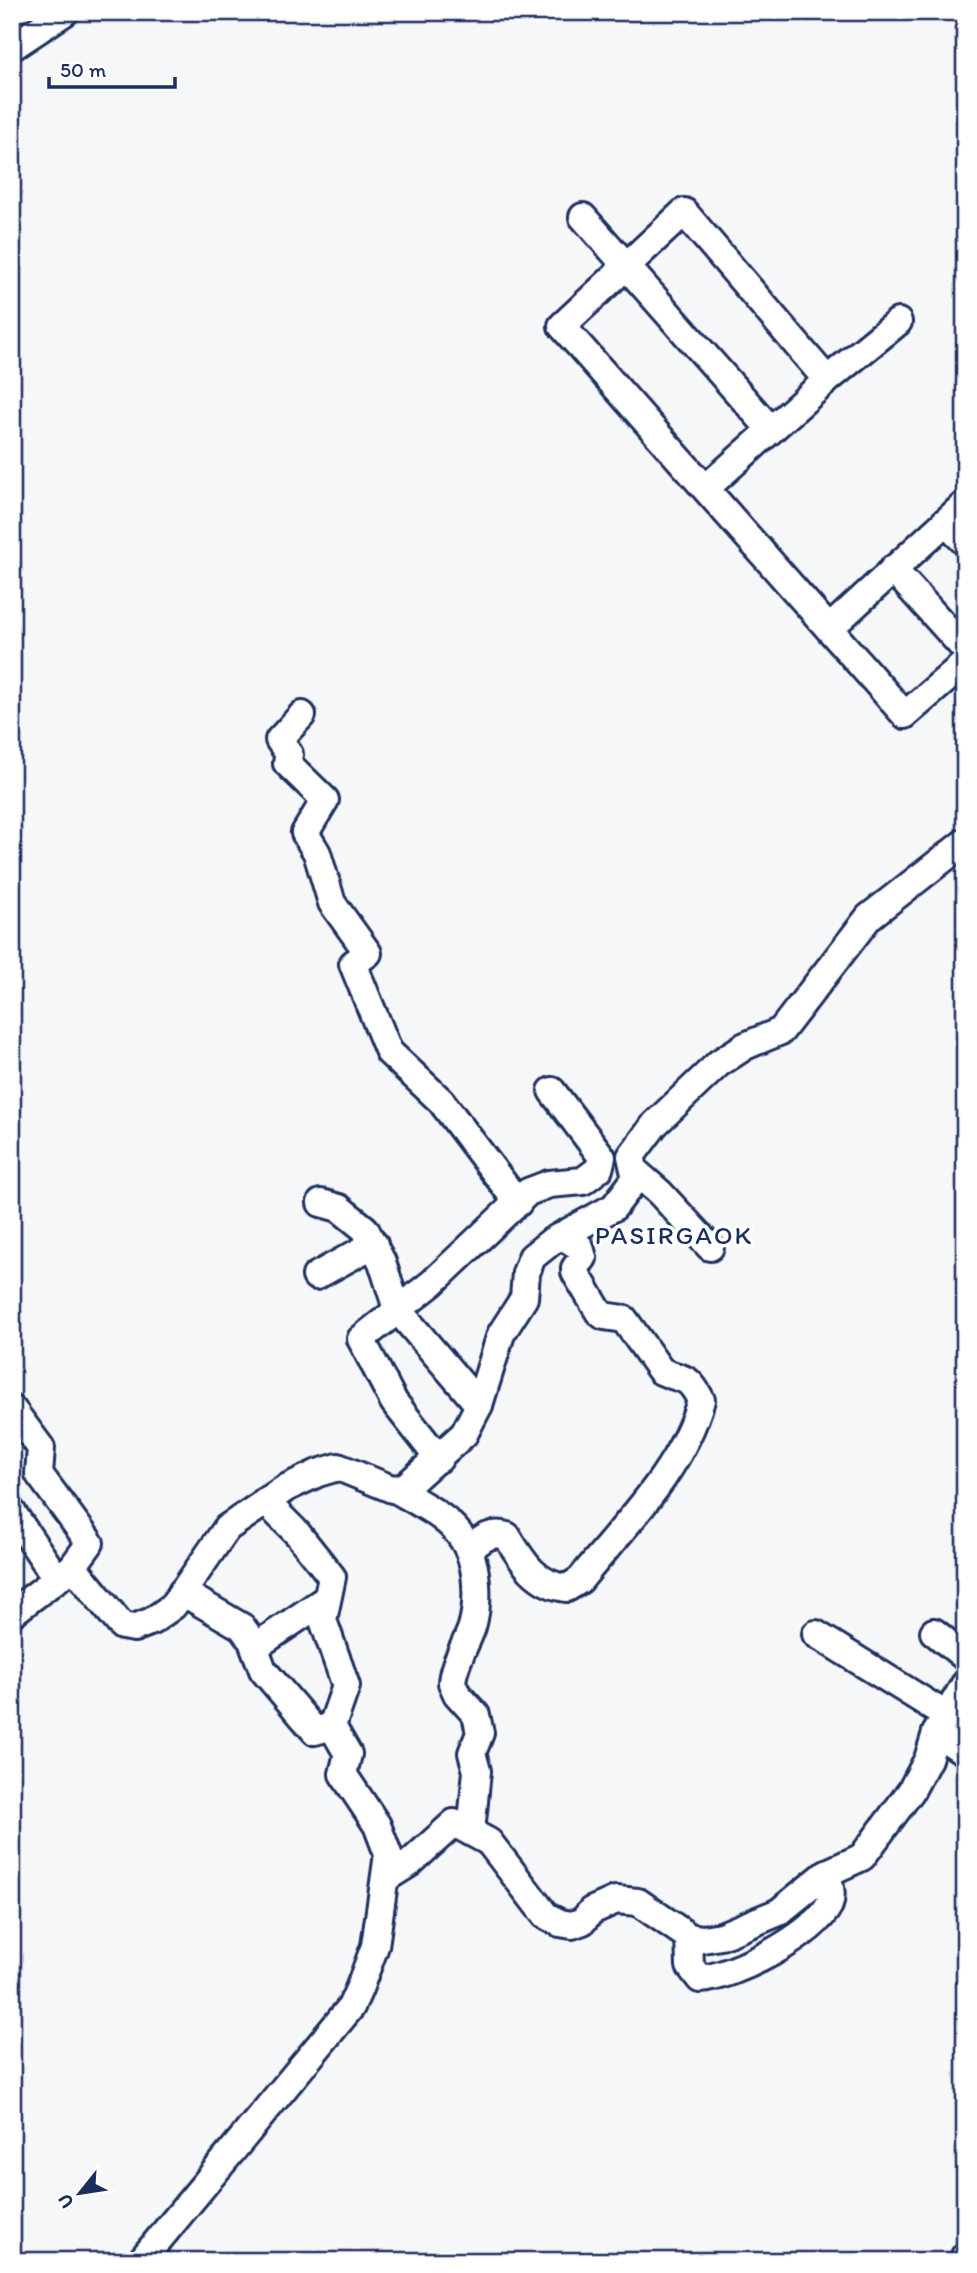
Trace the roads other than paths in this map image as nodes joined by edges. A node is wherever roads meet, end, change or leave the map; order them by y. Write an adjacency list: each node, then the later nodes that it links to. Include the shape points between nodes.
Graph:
1 (65, 12): 2 (street)
2 (12, 47)
3 (583, 217): 4 (street)
4 (625, 265): 6 (street, via 684,212); 7 (street); 8 (street, via 562,326)
5 (898, 322): 6 (street)
6 (827, 380): 7 (street)
7 (771, 430): 8 (street)
8 (706, 488): 13 (street)
9 (965, 504): 10 (street)
10 (945, 522): 11 (street); 12 (street)
11 (965, 542)
12 (893, 569): 13 (street); 14 (street)
13 (830, 628): 15 (street, via 905,715)
14 (965, 649)
15 (965, 663)
16 (302, 715): 21 (street, via 279,740 289,754 288,762 325,800 306,833 332,903 368,953 353,964 381,1035 389,1052 441,1101)
17 (965, 842): 19 (street, via 869,917 781,1031 724,1059 655,1124 631,1156)
18 (552, 1091): 21 (street, via 602,1157 599,1169 583,1181 549,1184 528,1192)
19 (636, 1172): 22 (street, via 630,1190 614,1207); 24 (street)
20 (321, 1203): 23 (street, via 356,1220)
21 (518, 1203): 26 (street, via 432,1283)
22 (562, 1236): 27 (street, via 538,1250 528,1263 524,1298 501,1334); 33 (street, via 580,1247 583,1258 575,1272 599,1312 624,1320 660,1371 683,1376 694,1386 701,1400 695,1423 652,1495 580,1580 568,1588 541,1580 520,1559 507,1536 496,1533)
23 (374, 1244): 25 (street); 26 (street)
24 (710, 1247)
25 (316, 1276)
26 (397, 1309): 27 (street); 29 (street, via 361,1342 394,1402)
27 (480, 1405): 29 (street, via 464,1434)
28 (12, 1409): 34 (street, via 41,1448 39,1474 90,1543)
29 (439, 1459): 30 (street)
30 (397, 1490): 31 (street, via 338,1467 318,1472); 33 (street, via 447,1521)
31 (265, 1502): 35 (street, via 220,1536); 36 (street, via 328,1570 333,1583)
32 (12, 1512): 34 (street)
33 (470, 1549): 46 (street, via 476,1603 452,1683 476,1715 480,1733 472,1753 477,1772)
34 (64, 1574): 35 (street, via 80,1572 127,1628 166,1612); 37 (street)
35 (183, 1592): 40 (street, via 242,1627)
36 (326, 1599): 40 (street); 44 (street, via 323,1619 346,1686)
37 (12, 1613)
38 (934, 1632): 41 (street)
39 (816, 1634): 43 (street)
40 (255, 1647): 44 (street, via 263,1670 315,1731)
41 (965, 1657)
42 (965, 1684): 43 (street)
43 (941, 1724): 45 (street); 47 (street, via 911,1791 866,1852 857,1861)
44 (332, 1726): 48 (street, via 348,1754 344,1774 386,1843)
45 (965, 1752)
46 (471, 1832): 48 (street, via 454,1823); 49 (street, via 489,1842 546,1916 560,1923 583,1921 606,1902 638,1902)
47 (827, 1872): 49 (street, via 779,1912 721,1936); 49 (street, via 831,1896 824,1912 796,1938 739,1968 714,1979 699,1979 690,1966)
48 (386, 1878): 50 (street, via 374,1946 351,2007)
49 (689, 1937)
50 (141, 2261)

